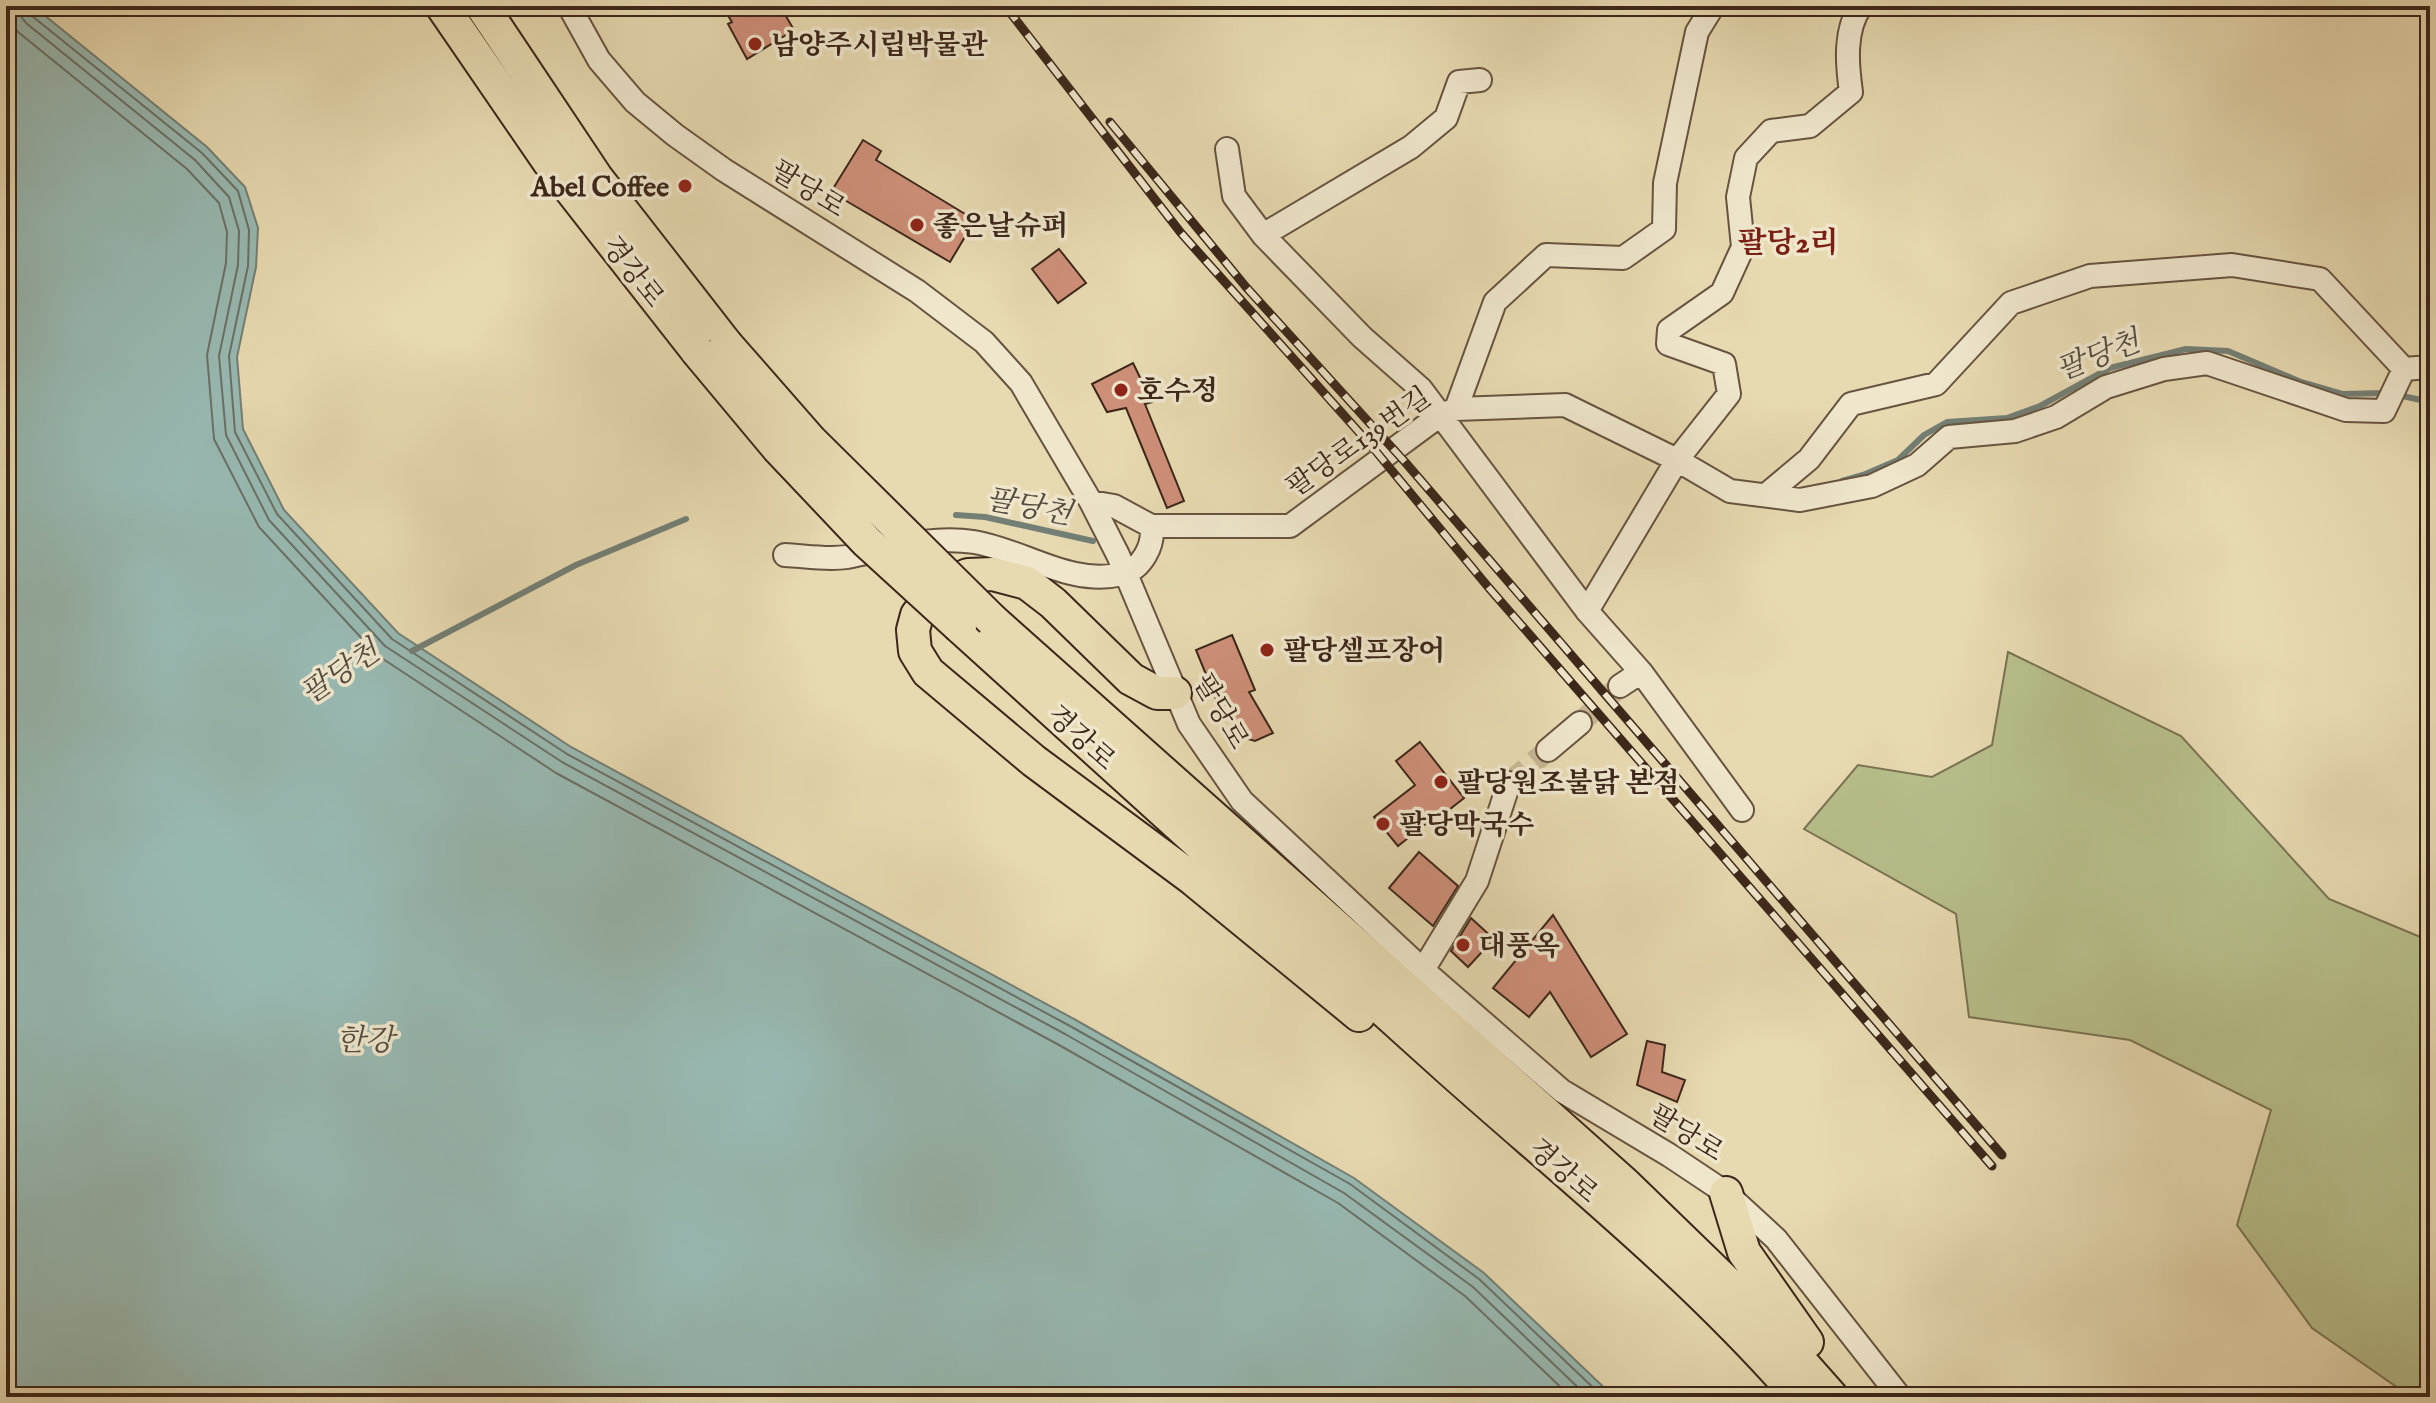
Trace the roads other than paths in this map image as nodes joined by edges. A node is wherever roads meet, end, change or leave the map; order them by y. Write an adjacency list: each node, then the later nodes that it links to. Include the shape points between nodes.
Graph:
1 (442, 6): 9 (highway, 경강로, via 549,162)
2 (482, 6): 9 (highway, 경강로)
3 (569, 6): 15 (street, 팔당로, via 599,60 635,102 675,135 917,291 984,342 1021,383)
4 (1713, 6): 12 (street, 팔당로139번길, via 1697,32 1665,183 1664,229 1623,258 1546,255 1495,302)
5 (1861, 6): 13 (street, via 1854,15 1847,58 1851,92 1810,126 1771,131 1746,158 1738,197 1743,247 1722,293 1669,330 1668,344 1724,364 1729,394)
6 (1480, 80): 8 (street, via 1459,82 1446,118 1411,147)
7 (1227, 149): 8 (street, via 1234,196)
8 (1263, 235): 12 (street, via 1362,337)
9 (712, 348): 28 (highway, 경강로, bridge, via 778,448 867,542); 31 (highway, 경강로, bridge, via 992,620 1625,1184 1754,1309)
10 (2430, 367): 11 (street)
11 (2401, 375): 14 (street, 팔당로139번길, via 2384,411 2346,410 2207,363 2164,369 2106,387 2056,417 2015,431 1949,437 1917,465 1872,486 1800,500); 14 (street, via 2320,279 2232,265 2090,276 2011,303 1936,384 1851,404 1809,459)
12 (1448, 412): 13 (street, 팔당로139번길, via 1565,405); 16 (street, 팔당로139번길, via 1290,526); 19 (street)
13 (1677, 460): 14 (street, 팔당로139번길, via 1730,491); 19 (street)
14 (1766, 495)
15 (1096, 511): 16 (street, via 1114,506); 18 (street, 팔당로)
16 (1151, 526): 18 (street, via 1153,535 1143,558)
17 (785, 555): 18 (street, via 843,558 942,540 1002,548 1080,575)
18 (1122, 564): 22 (street, 팔당로)
19 (1587, 611): 20 (street)
20 (1641, 672): 21 (street); 26 (street)
21 (1620, 686)
22 (1175, 693): 27 (street, 팔당로, via 1189,724 1242,801); 28 (highway, via 1157,693 1131,679 1027,583 993,574 968,575 938,588 917,615 915,651 928,672 952,693 1368,1022)
23 (1580, 723): 24 (street)
24 (1548, 750)
25 (1509, 783): 27 (street, via 1477,881)
26 (1742, 810)
27 (1423, 970): 29 (street, 팔당로, via 1562,1091)
28 (1452, 1071): 30 (highway, 경강로, via 1654,1248)
29 (1726, 1193): 32 (highway, via 1744,1252); 33 (street, 팔당로, via 1776,1239)
30 (1799, 1397)
31 (1832, 1397)
32 (1846, 1397)
33 (1900, 1397)

